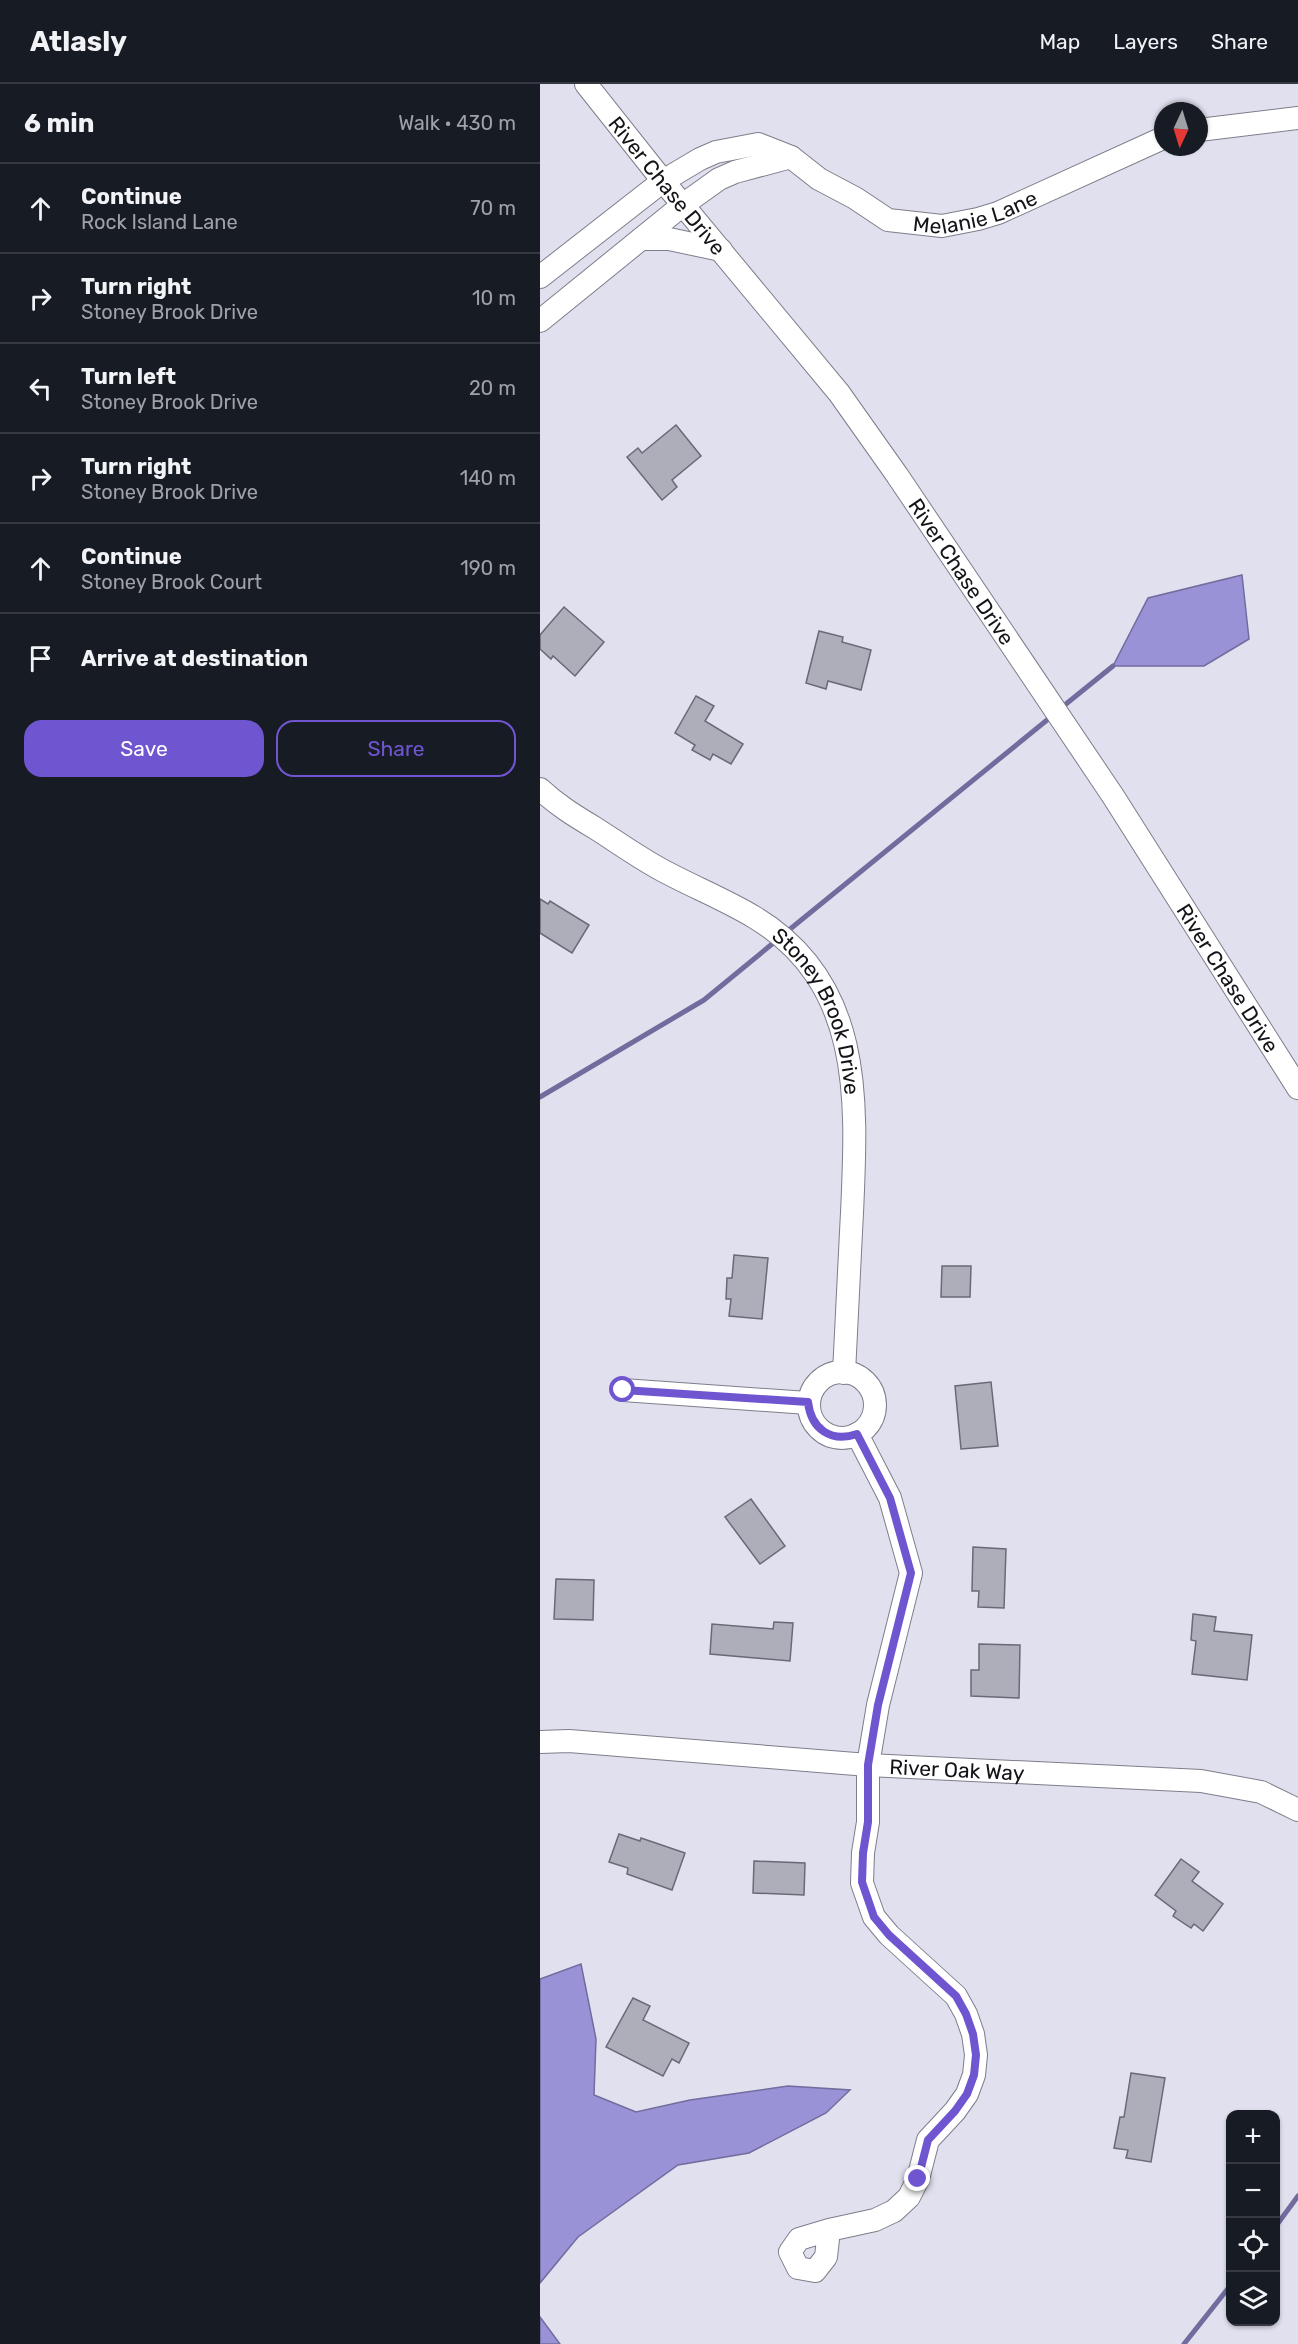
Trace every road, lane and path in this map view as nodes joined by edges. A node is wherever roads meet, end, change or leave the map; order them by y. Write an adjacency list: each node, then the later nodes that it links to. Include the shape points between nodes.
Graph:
1 (586, 84): 8 (street, River Chase Drive)
2 (1298, 118): 3 (street)
3 (1274, 122): 4 (street); 5 (street)
4 (1208, 129)
5 (1298, 137)
6 (1154, 142): 7 (street, Melanie Lane, via 998,213 942,226 888,220 819,179)
7 (791, 157): 8 (street, Melanie Lane, via 758,144 716,152); 9 (street, via 719,179)
8 (663, 181): 9 (street, River Chase Drive); 12 (street, Melanie Lane)
9 (684, 204): 10 (street); 11 (street, River Chase Drive)
10 (641, 239): 11 (street, via 669,239); 13 (street)
11 (721, 250): 15 (street, River Chase Drive, via 840,393 897,475 1129,820)
12 (540, 277)
13 (540, 321)
14 (540, 789): 16 (street, Stoney Brook Drive, via 555,803 658,868 754,917 796,947 819,979 837,1015 853,1088 854,1158)
15 (1298, 1088)
16 (844, 1372): 18 (street, via 824,1377); 19 (street, via 864,1381 874,1399 871,1419)
17 (623, 1390): 18 (street)
18 (808, 1402): 19 (street, via 813,1422 820,1430 837,1438)
19 (857, 1434): 21 (street, via 890,1498 911,1573 878,1705)
20 (540, 1742): 21 (street, River Oak Way, via 569,1741)
21 (868, 1765): 22 (street, River Oak Way, via 1201,1781 1261,1792); 23 (street, via 862,1882 874,1917 956,1996 973,2034 976,2055 967,2094 928,2140 909,2197 894,2211 875,2220)
22 (1298, 1810)
23 (829, 2230)

